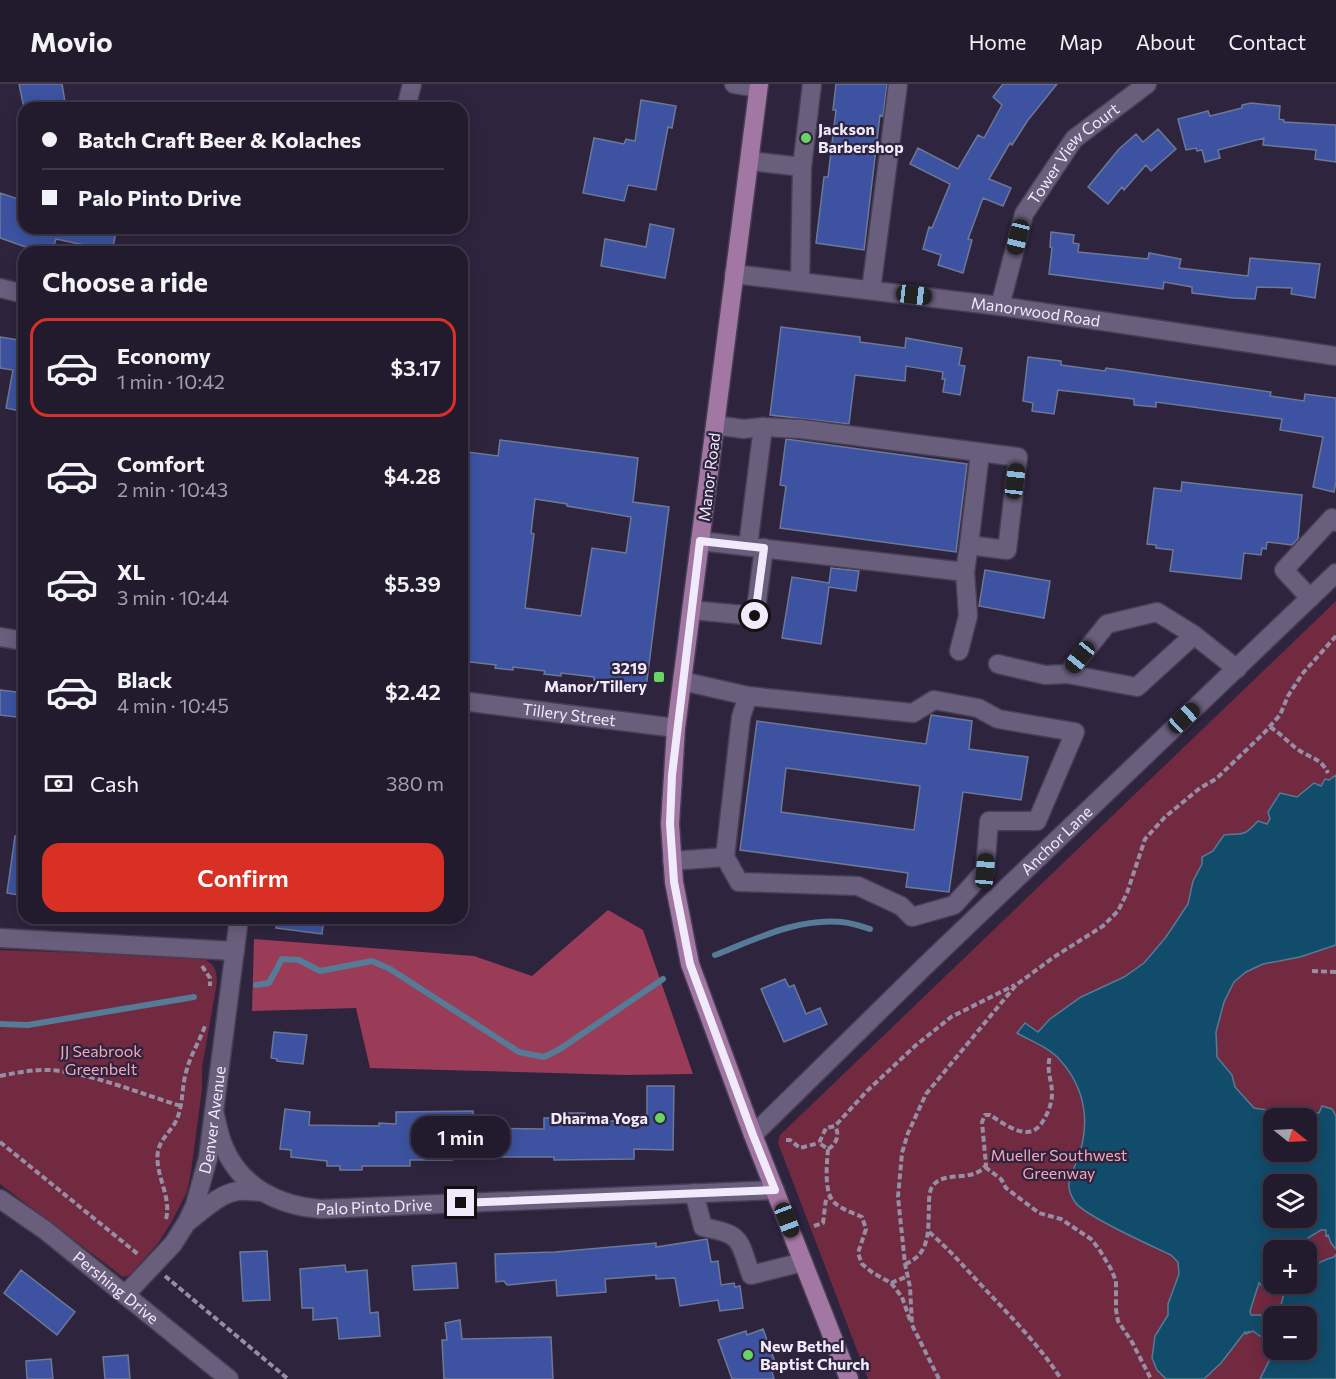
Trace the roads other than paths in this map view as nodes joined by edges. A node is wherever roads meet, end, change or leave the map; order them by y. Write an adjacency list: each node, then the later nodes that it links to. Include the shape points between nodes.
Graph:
1 (412, 84): 7 (street)
2 (734, 84): 6 (street)
3 (812, 84): 9 (street)
4 (898, 84): 13 (street)
5 (1147, 84): 15 (street, Tower View Court, via 1074,139 1024,214)
6 (759, 86): 8 (main road, Manor Road)
7 (408, 102)
8 (750, 161): 9 (street); 10 (main road, Manor Road)
9 (802, 168): 11 (street)
10 (734, 274): 11 (street, Manorwood Road); 17 (main road, Manor Road)
11 (800, 282): 13 (street, Manorwood Road)
12 (0, 288): 14 (street)
13 (871, 290): 15 (street, Manorwood Road)
14 (18, 292)
15 (1000, 306): 16 (street, Manorwood Road)
16 (1336, 356)
17 (715, 425): 18 (street); 21 (main road, Manor Road)
18 (763, 427): 19 (street); 23 (street)
19 (980, 453): 22 (street); 22 (street, via 1018,458 1007,550)
20 (1336, 522): 26 (street, via 1332,518 1284,570)
21 (700, 541): 23 (street); 27 (main road, Manor Road)
22 (969, 545): 24 (street)
23 (756, 547): 24 (street); 27 (street, via 755,616)
24 (965, 572): 31 (street, via 968,616)
25 (1336, 573): 26 (street, Anchor Lane)
26 (1310, 598): 33 (street, Anchor Lane)
27 (692, 610): 35 (main road, Manor Road)
28 (1194, 635): 33 (street); 34 (street, via 1137,687); 34 (street, via 1157,612 1107,624)
29 (0, 637): 30 (street)
30 (18, 639)
31 (959, 651)
32 (998, 664): 34 (street, via 1045,675)
33 (1237, 669): 45 (street, Anchor Lane)
34 (1067, 674)
35 (682, 681): 36 (street); 38 (main road, Manor Road)
36 (748, 696): 39 (street, via 741,717); 39 (street, via 913,713 934,700 978,708 998,720 1075,732 1037,820 989,822 985,871 954,905 912,916 901,906 858,886 739,882)
37 (468, 701): 38 (street, Tillery Street)
38 (676, 728): 40 (main road, Manor Road, via 670,824)
39 (725, 857): 40 (street)
40 (672, 861): 45 (main road, Manor Road, via 690,964)
41 (238, 924): 43 (street, Denver Avenue)
42 (0, 938): 43 (street)
43 (235, 951): 44 (street, Denver Avenue)
44 (214, 1111): 47 (street, Palo Pinto Drive, via 223,1146 234,1168); 50 (street, Denver Avenue, via 208,1158)
45 (753, 1135): 46 (main road, Manor Road)
46 (775, 1190): 48 (street, Palo Pinto Drive); 51 (main road, Manor Road)
47 (262, 1192): 48 (street, Palo Pinto Drive, via 300,1208 321,1209); 50 (street, Palo Pinto Drive, via 226,1195)
48 (694, 1193): 51 (street, via 703,1227 728,1233 739,1241 752,1275)
49 (0, 1198): 52 (street, Pershing Drive)
50 (187, 1222): 52 (street, Denver Avenue, via 173,1244)
51 (803, 1262): 54 (main road, Manor Road)
52 (125, 1295): 53 (street, Pershing Drive)
53 (230, 1379)
54 (849, 1379)

